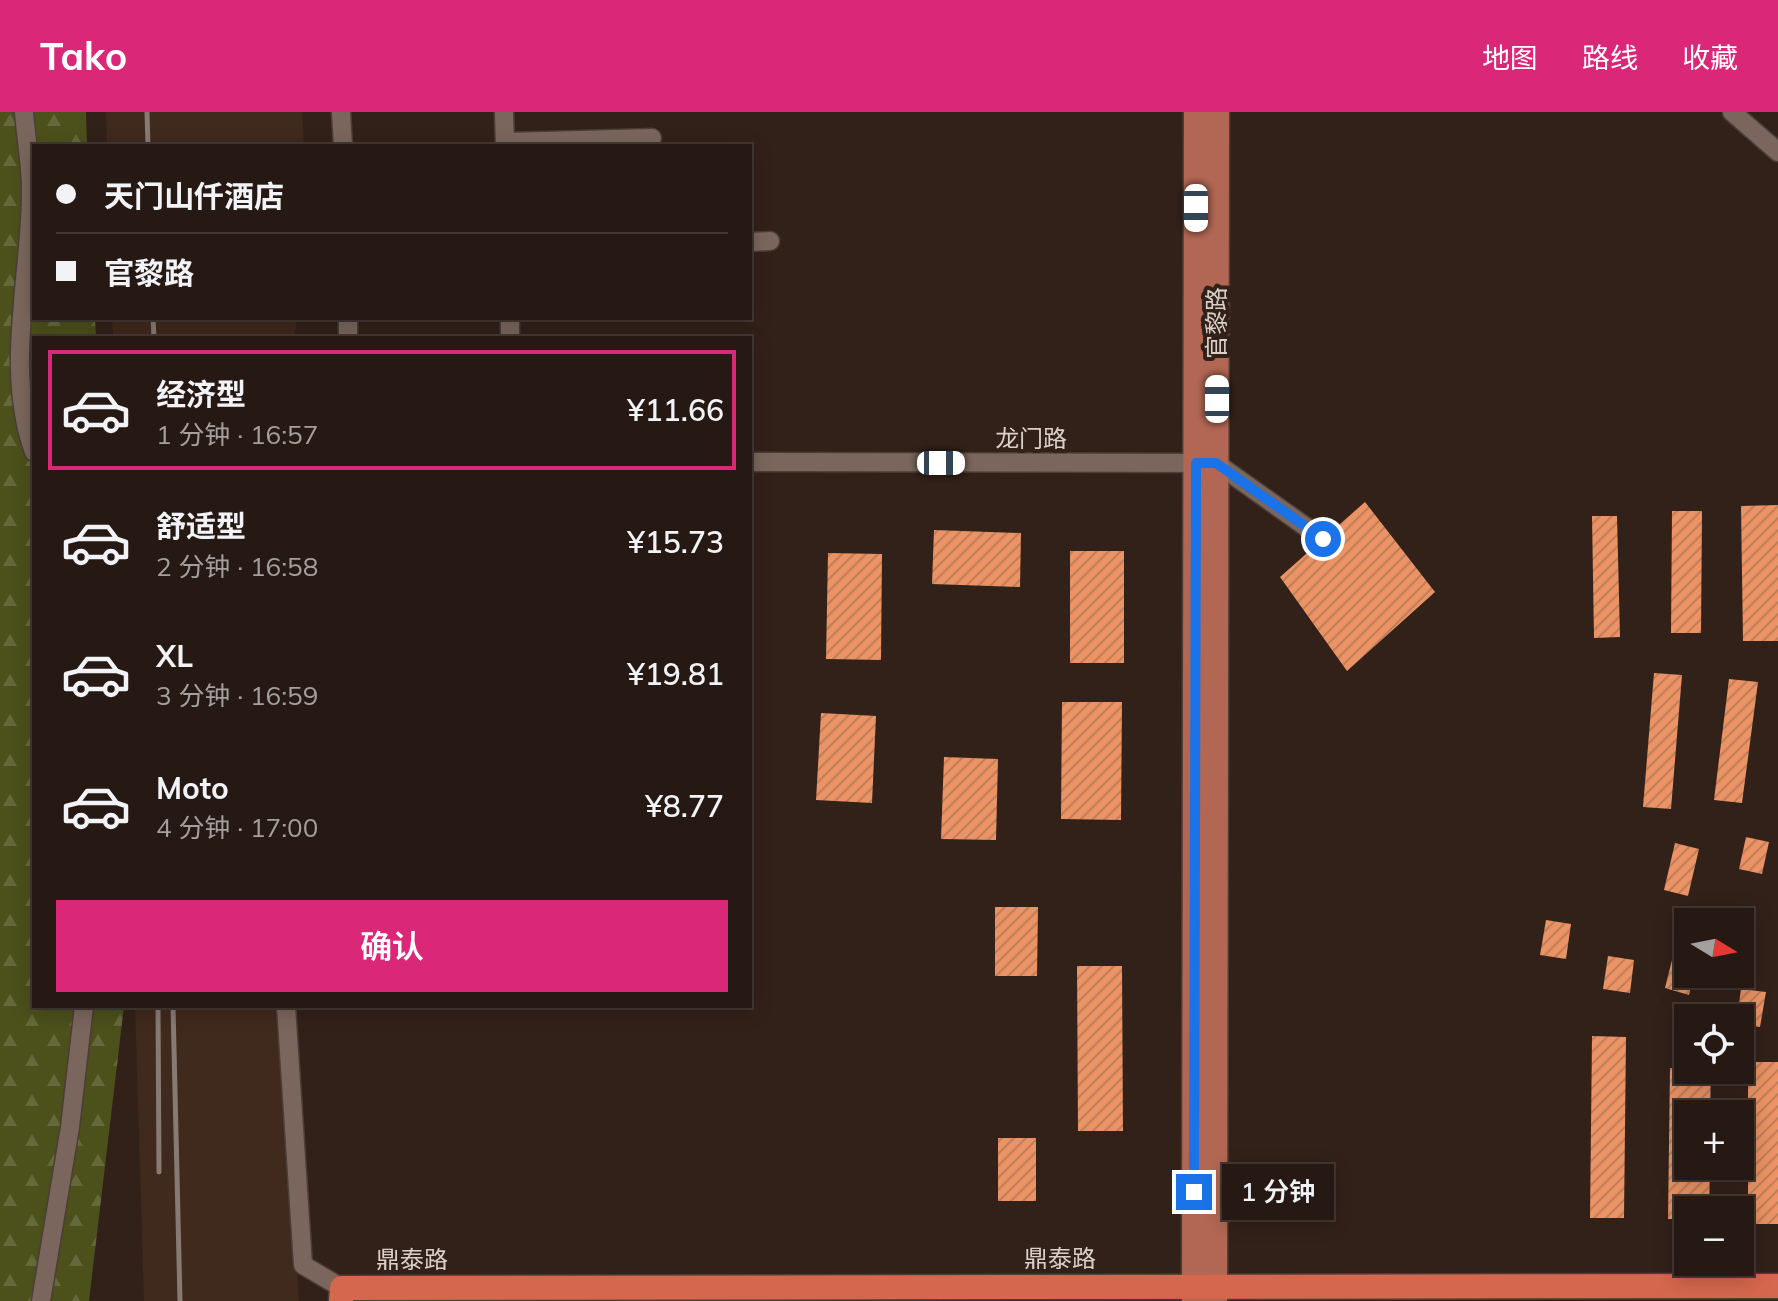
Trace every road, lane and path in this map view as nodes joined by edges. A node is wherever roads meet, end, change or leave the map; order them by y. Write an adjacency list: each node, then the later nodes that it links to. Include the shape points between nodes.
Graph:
1 (24, 112): 13 (street, via 31,192 20,352 25,428)
2 (341, 112): 8 (street)
3 (504, 112): 9 (street)
4 (1196, 112): 15 (main road, 官黎路)
5 (1217, 112): 15 (main road, 官黎路)
6 (1732, 112): 10 (street)
7 (652, 138): 9 (street)
8 (343, 144)
9 (505, 144)
10 (1778, 152)
11 (770, 241): 12 (street)
12 (752, 242)
13 (32, 447)
14 (752, 462): 15 (street, 龙门路)
15 (1206, 463): 16 (street); 22 (main road, 官黎路)
16 (1323, 539)
17 (84, 1008): 23 (street)
18 (286, 1008): 20 (street, via 303,1265)
19 (1778, 1286): 22 (highway, 鼎泰路)
20 (342, 1294): 21 (highway, 鼎泰路)
21 (382, 1294): 22 (highway, 鼎泰路)
22 (1204, 1294)
23 (41, 1301)

